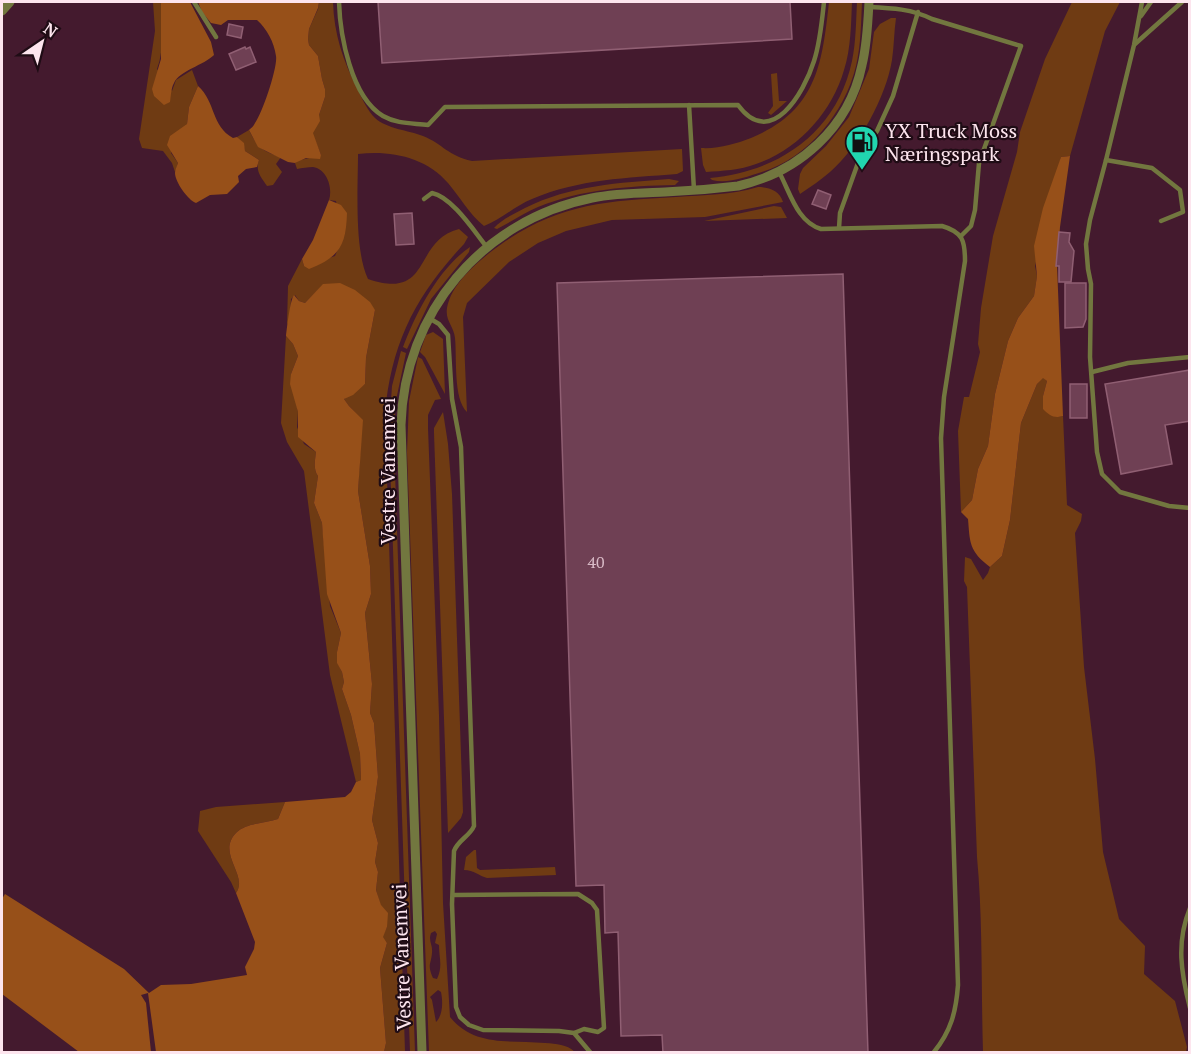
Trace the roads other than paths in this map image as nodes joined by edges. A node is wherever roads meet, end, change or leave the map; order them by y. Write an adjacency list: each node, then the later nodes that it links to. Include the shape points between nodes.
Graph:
1 (10, 2): 9 (street)
2 (194, 2): 12 (lane)
3 (339, 2): 14 (lane, via 341,38 361,90 373,108 399,123 428,124 445,107)
4 (824, 2): 14 (lane, via 815,59 808,76 788,109 775,120 758,122 746,116 738,105)
5 (1142, 2): 11 (lane)
6 (1151, 2): 11 (lane)
7 (1182, 2): 13 (lane)
8 (869, 4): 10 (lane); 16 (street, Vestre Vanemvei, via 862,67 846,109 820,143)
9 (2, 11)
10 (918, 12): 20 (lane, via 893,96 877,131 862,150 840,213); 21 (lane, via 1021,46 979,163 971,226)
11 (1139, 18): 13 (lane)
12 (216, 37)
13 (1134, 45): 15 (lane)
14 (689, 105): 17 (lane)
15 (1106, 160): 19 (lane, via 1152,168 1180,190 1183,212); 25 (lane, via 1086,244 1091,284)
16 (779, 172): 17 (street, Vestre Vanemvei, via 738,186); 20 (lane, via 801,216 811,226)
17 (694, 190): 22 (street, Vestre Vanemvei, via 601,196 572,203 534,217)
18 (424, 200): 22 (lane, via 432,194 443,197)
19 (1161, 221)
20 (839, 228): 21 (lane, via 942,226)
21 (961, 236): 33 (lane, via 965,261 941,438 958,985 956,1011)
22 (486, 246): 23 (street, Vestre Vanemvei, via 457,275)
23 (429, 318): 27 (lane, via 448,335 452,399 461,447 474,826 454,851); 31 (street, Vestre Vanemvei, via 412,353 401,425)
24 (1190, 357): 25 (lane, via 1128,363)
25 (1092, 372): 26 (lane, via 1102,474 1120,492)
26 (1190, 508)
27 (454, 895): 30 (lane, via 454,978 460,1017 483,1029); 30 (lane, via 578,894 592,903 597,910 604,1028)
28 (1190, 908): 29 (lane, via 1179,954)
29 (1190, 1008)
30 (574, 1034): 32 (lane)
31 (422, 1053)
32 (590, 1053)
33 (934, 1053)

